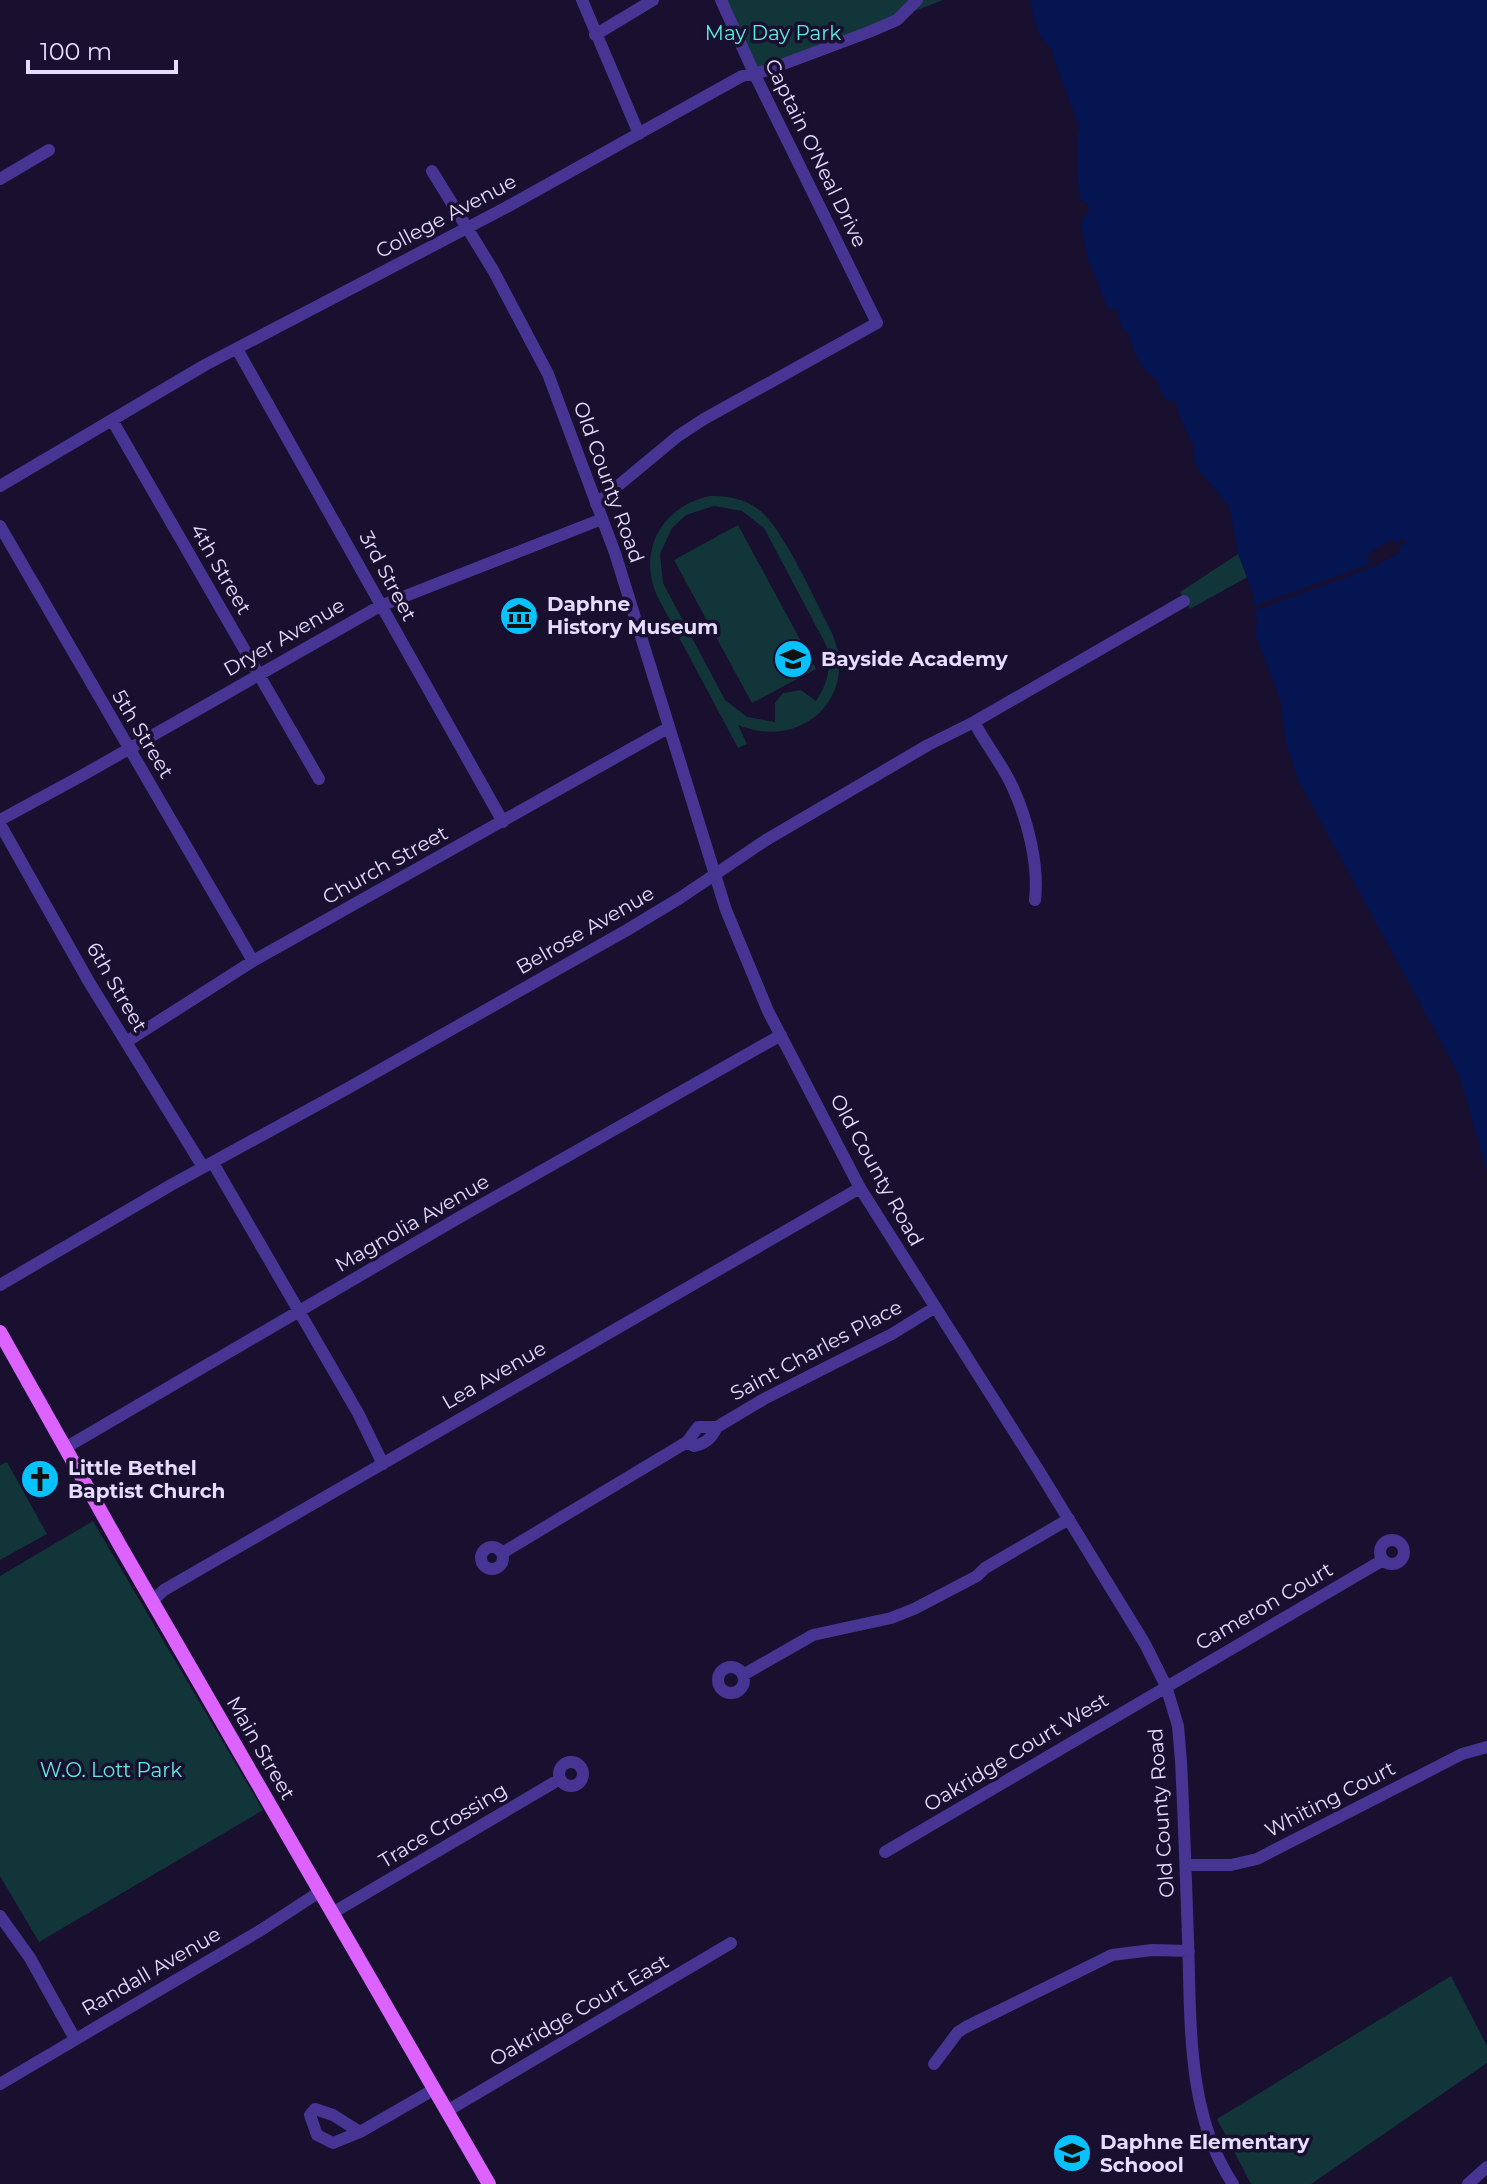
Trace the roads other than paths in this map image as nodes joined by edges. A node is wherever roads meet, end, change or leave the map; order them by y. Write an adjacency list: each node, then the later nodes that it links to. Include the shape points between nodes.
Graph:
1 (582, 0): 5 (street)
2 (653, 0): 5 (street)
3 (721, 0): 6 (street, Captain O'Neal Drive)
4 (917, 0): 6 (street, College Avenue, via 897,20)
5 (595, 35): 7 (street)
6 (754, 73): 7 (street, College Avenue); 15 (street, Captain O'Neal Drive, via 877,323 704,419)
7 (639, 134): 11 (street, College Avenue)
8 (49, 150): 10 (street)
9 (432, 171): 11 (street, Old County Road)
10 (0, 179)
11 (468, 226): 12 (street, College Avenue); 15 (street, Old County Road, via 543,364)
12 (237, 349): 13 (street, College Avenue); 19 (street, 3rd Street)
13 (112, 420): 14 (street, College Avenue); 20 (street, 4th Street)
14 (0, 486)
15 (596, 504): 16 (street, Old County Road)
16 (602, 519): 19 (street, Dryer Avenue); 22 (street, Old County Road)
17 (0, 526): 23 (street, 5th Street)
18 (1184, 601): 21 (street, Belrose Avenue)
19 (380, 606): 20 (street, Dryer Avenue); 26 (street, 3rd Street)
20 (258, 676): 23 (street, Dryer Avenue); 24 (street, 4th Street)
21 (974, 722): 27 (street, Belrose Avenue); 28 (street, via 1018,801 1035,866)
22 (668, 728): 26 (street, Church Street); 27 (street, Old County Road)
23 (129, 747): 25 (street, Dryer Avenue); 29 (street, 5th Street)
24 (319, 779)
25 (0, 822): 31 (street, 6th Street)
26 (503, 822): 29 (street, Church Street)
27 (714, 874): 30 (street, Old County Road, via 739,945); 32 (street, Belrose Avenue, via 627,930)
28 (1035, 900)
29 (253, 961): 31 (street, Church Street)
30 (781, 1035): 33 (street, Old County Road); 36 (street, Magnolia Avenue)
31 (126, 1042): 32 (street, 6th Street)
32 (208, 1165): 34 (street, Belrose Avenue); 36 (street, 6th Street)
33 (860, 1188): 35 (street, Old County Road); 39 (street, Lea Avenue)
34 (0, 1285)
35 (934, 1308): 40 (street, Old County Road); 41 (street, Saint Charles Place, via 717,1427 698,1427 687,1442)
36 (299, 1311): 38 (street, Magnolia Avenue); 39 (street, 6th Street)
37 (1, 1337): 38 (main road, Main Street)
38 (65, 1448): 43 (main road, Main Street)
39 (383, 1464): 43 (street, Lea Avenue)
40 (1069, 1519): 44 (street, via 914,1609 813,1635); 45 (street, Old County Road)
41 (502, 1553)
42 (1383, 1560): 45 (street, Cameron Court)
43 (152, 1601): 50 (main road, Main Street)
44 (743, 1675)
45 (1166, 1686): 48 (street, Oakridge Court West); 49 (street, Old County Road, via 1178,1726)
46 (1487, 1747): 49 (street, Whiting Court, via 1462,1754 1257,1859)
47 (560, 1779): 51 (street, Trace Crossing)
48 (885, 1852)
49 (1186, 1865): 54 (street, Old County Road)
50 (321, 1891): 51 (main road, Main Street); 55 (street, Randall Avenue)
51 (340, 1909): 58 (main road, Main Street)
52 (0, 1916): 55 (street)
53 (731, 1943): 59 (street, Oakridge Court East)
54 (1189, 1951): 56 (street, via 1132,1951 1084,1967 958,2032); 63 (street, Old County Road, via 1203,2117)
55 (75, 2039): 57 (street, Randall Avenue)
56 (934, 2064)
57 (0, 2084)
58 (433, 2090): 59 (main road, Main Street); 60 (street)
59 (447, 2111): 62 (main road, Main Street)
60 (360, 2132)
61 (1487, 2167): 64 (street)
62 (489, 2184)
63 (1233, 2184)
64 (1468, 2184)

